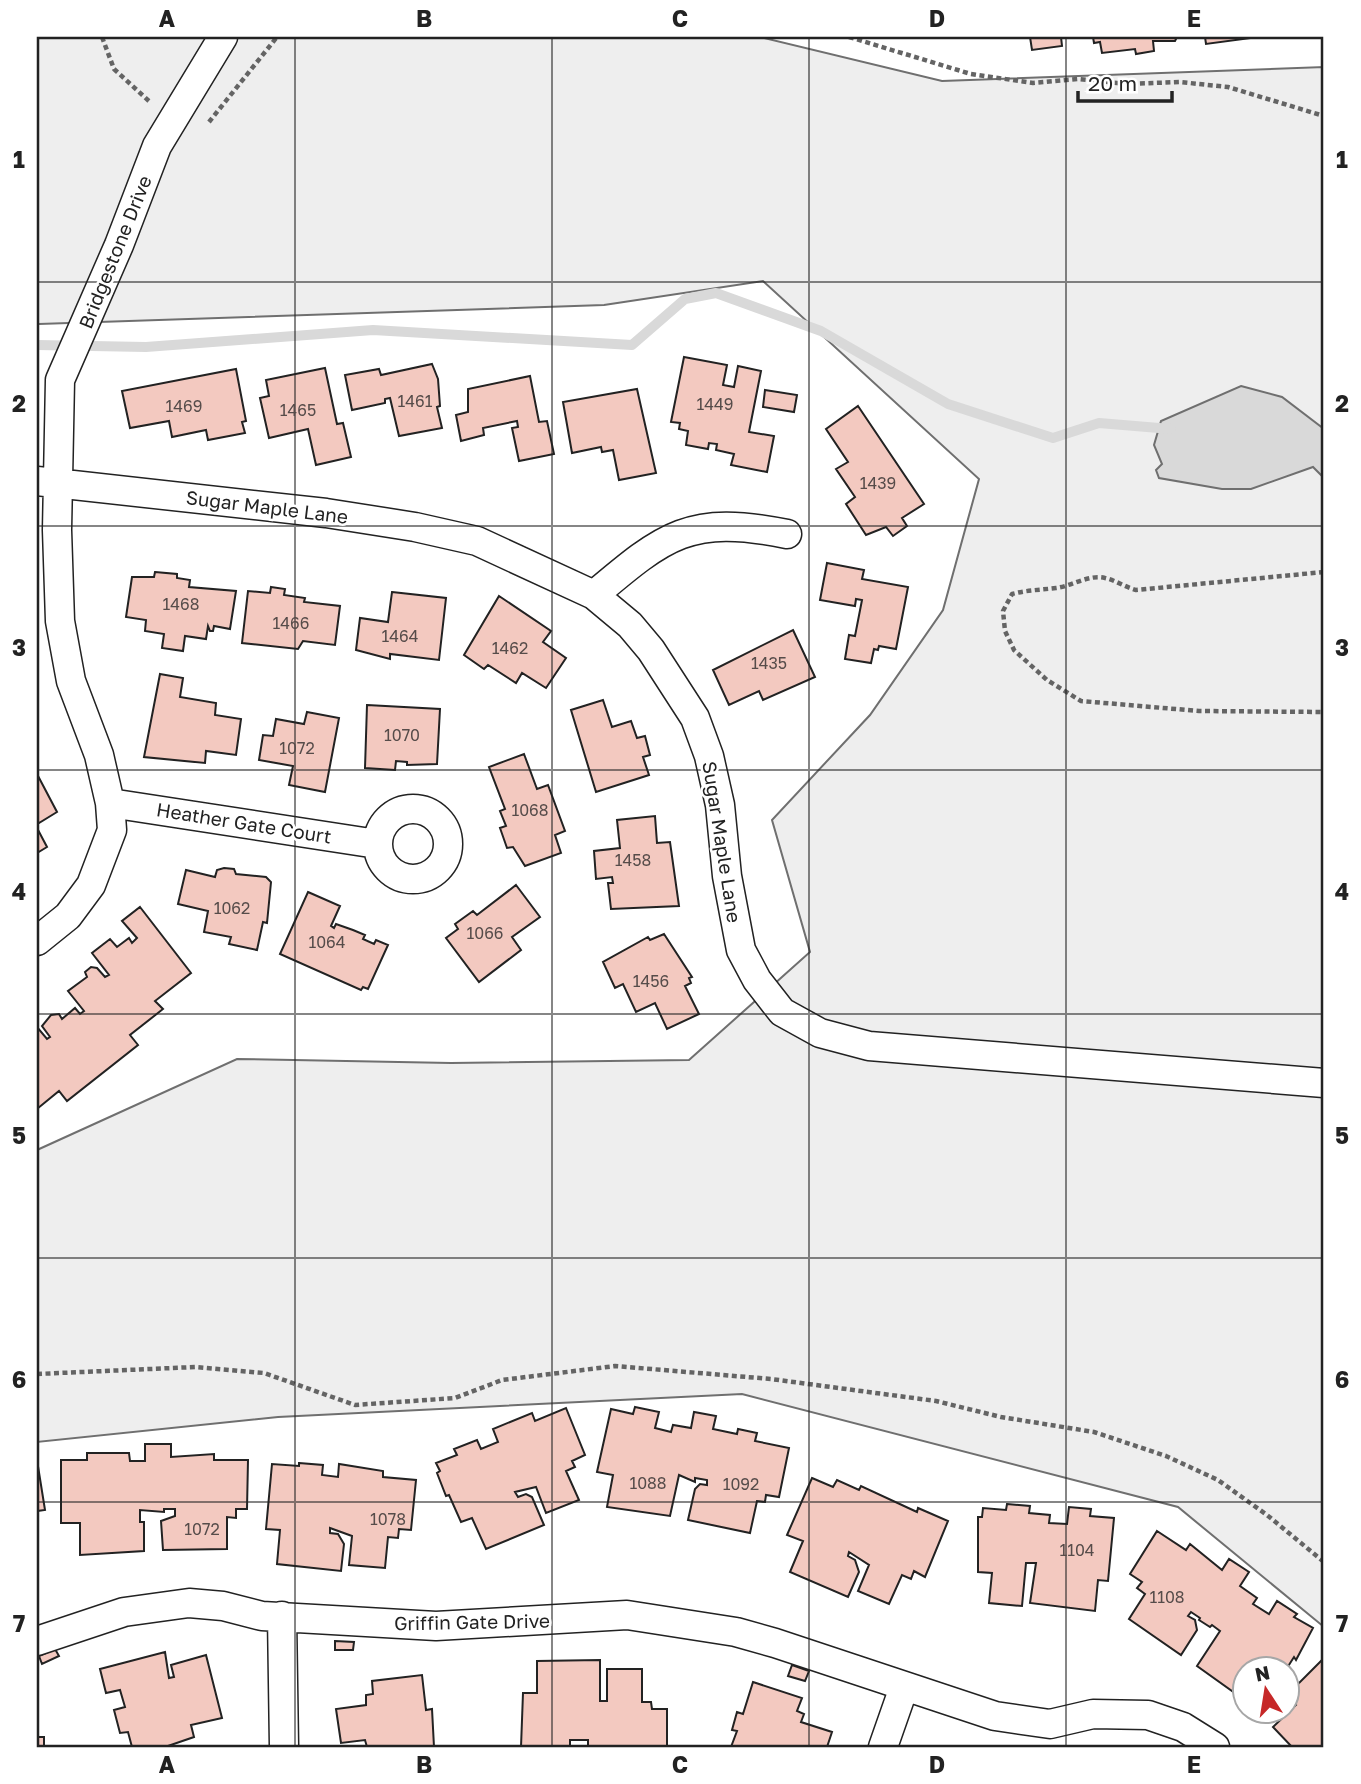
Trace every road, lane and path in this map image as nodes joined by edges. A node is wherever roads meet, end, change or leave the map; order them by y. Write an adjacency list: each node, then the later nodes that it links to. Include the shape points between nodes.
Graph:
1 (223, 37): 4 (street, Bridgestone Drive, via 156,146 60,380)
2 (849, 37): 3 (path, via 971,74 1032,83 1078,79 1228,87)
3 (1324, 116)
4 (48, 481): 7 (street, Sugar Maple Lane, via 415,527 477,541); 9 (street, Bridgestone Drive, via 60,621 71,681 99,755)
5 (787, 534): 7 (street, via 743,525 675,535 648,549)
6 (1324, 572): 8 (path, via 1136,590 1096,577 1012,594 1003,611 1005,631 1014,650 1047,680 1080,701 1199,712)
7 (594, 595): 12 (street, Sugar Maple Lane, via 651,650 695,718 720,805 741,950 782,1012 820,1033 869,1046)
8 (1324, 712)
9 (110, 803): 10 (street, Heather Gate Court); 11 (street, Bridgestone Drive, via 112,830 91,885 68,916)
10 (377, 844)
11 (37, 941)
12 (1324, 1083)
13 (37, 1374): 14 (path, via 195,1367 264,1373 355,1405 454,1398 502,1380 615,1366 771,1379 936,1401 1094,1432 1166,1456 1218,1480)
14 (1324, 1562)
15 (282, 1616): 16 (street, Griffin Gate Drive, via 178,1604 124,1612); 17 (street, Griffin Gate Drive, via 436,1626 627,1615 736,1632); 18 (street)
16 (37, 1641)
17 (904, 1687): 19 (street); 20 (street, via 995,1716 1050,1724 1093,1714 1147,1715 1183,1727)
18 (284, 1747)
19 (883, 1747)
20 (1215, 1747)

